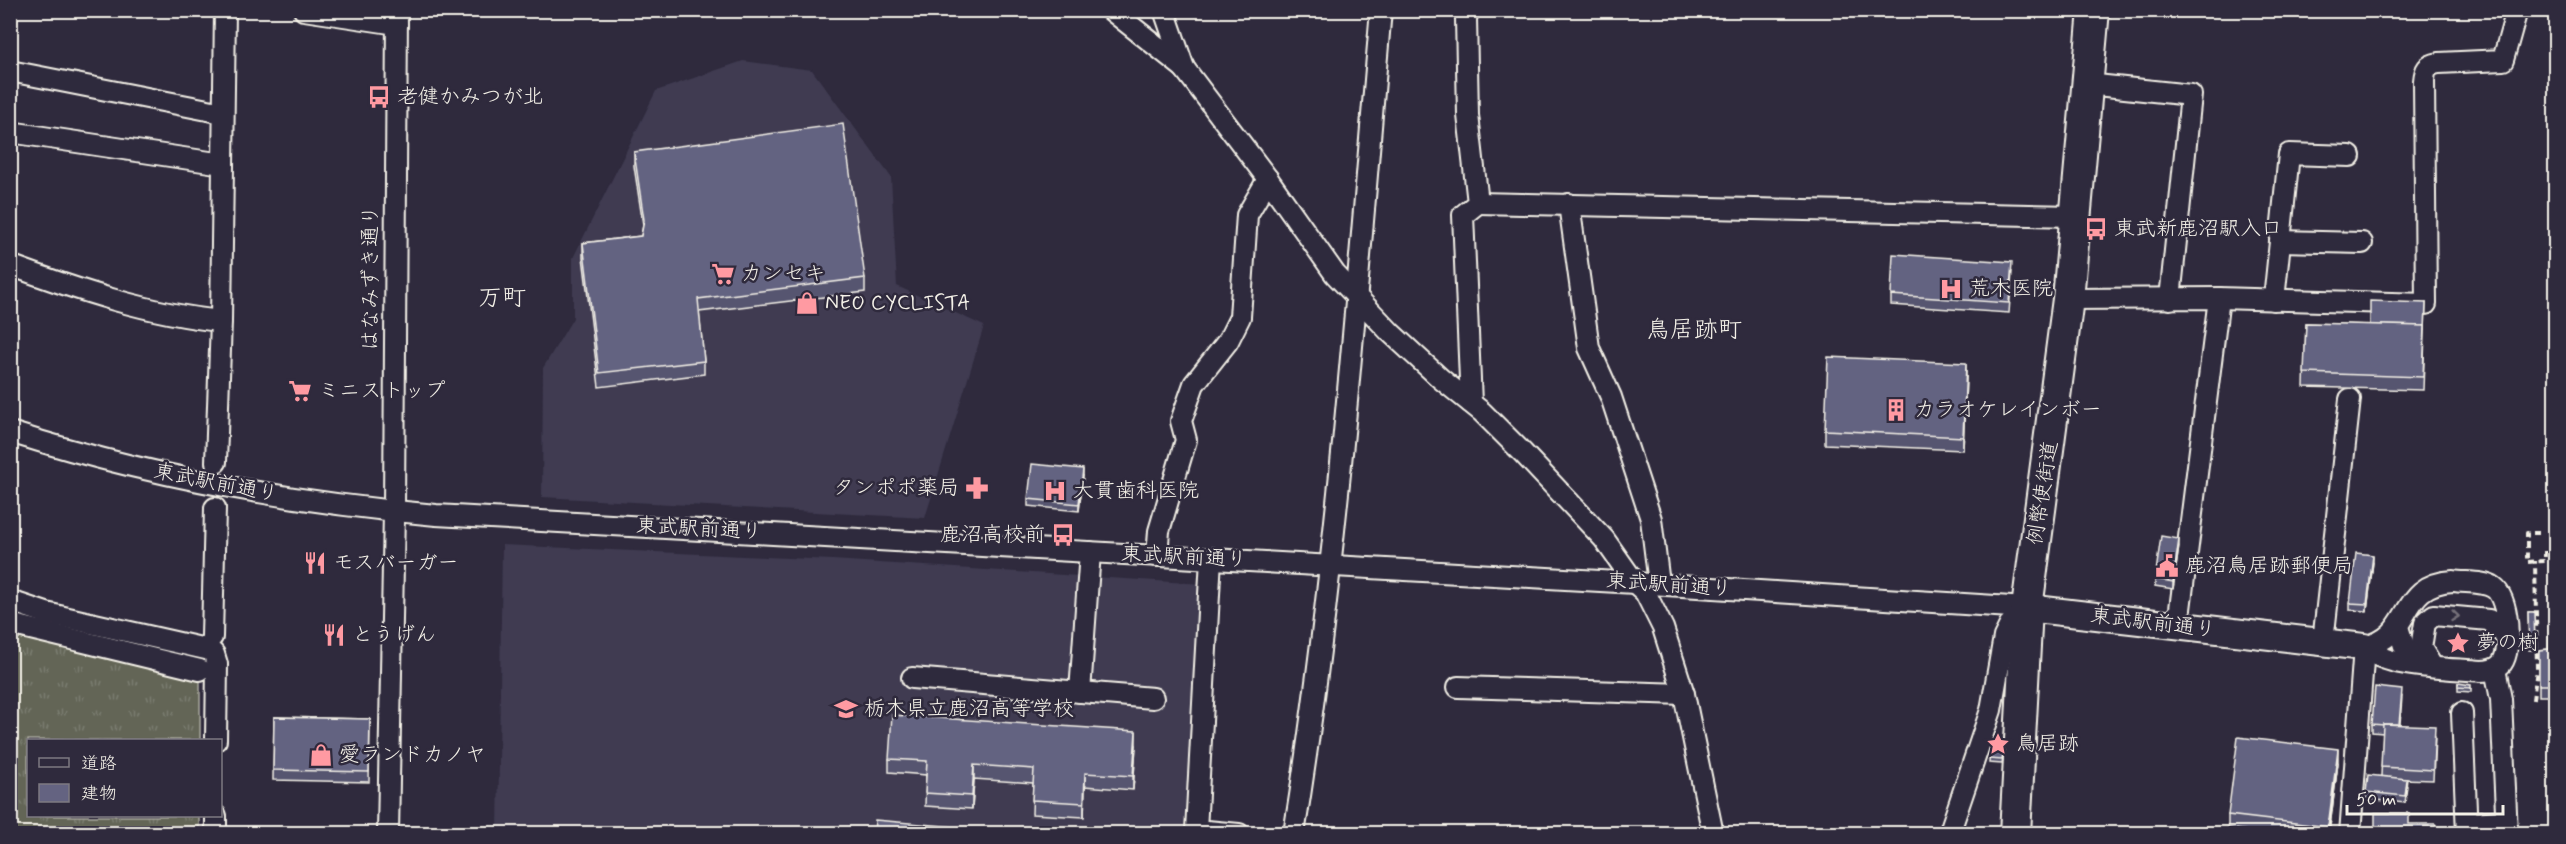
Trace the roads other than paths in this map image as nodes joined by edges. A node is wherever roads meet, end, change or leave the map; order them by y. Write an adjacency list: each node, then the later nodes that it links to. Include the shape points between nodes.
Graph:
1 (225, 10): 13 (street)
2 (304, 10): 9 (street)
3 (1111, 10): 10 (street)
4 (1164, 10): 10 (street)
5 (1381, 10): 24 (street)
6 (2094, 10): 12 (highway, 例幣使街道)
7 (2517, 10): 28 (street, via 2503,60 2439,63 2426,68 2426,304)
8 (1467, 14): 18 (street, via 1468,115)
9 (397, 17): 35 (street, はなみずき通り)
10 (1184, 68): 17 (street)
11 (10, 71): 13 (street)
12 (2087, 84): 20 (highway, 例幣使街道); 25 (street, via 2192,95)
13 (223, 113): 16 (street)
14 (10, 132): 16 (street)
15 (2350, 156): 21 (street, via 2289,154)
16 (222, 164): 29 (street)
17 (1268, 179): 24 (street, via 1335,274); 37 (street, via 1247,215 1240,317 1228,341 1194,384 1181,421 1186,440 1159,531)
18 (1478, 203): 19 (street); 31 (street, via 1463,215)
19 (1569, 204): 20 (street); 41 (street, via 1590,348 1611,397 1651,519)
20 (2076, 216): 27 (highway, 例幣使街道)
21 (2280, 241): 22 (street); 28 (street)
22 (2362, 243)
23 (10, 265): 29 (street, via 111,297 191,318)
24 (1356, 295): 31 (street, via 1390,332); 39 (street)
25 (2170, 298): 26 (street); 27 (street)
26 (2219, 298): 28 (street); 45 (street)
27 (2068, 299): 43 (highway, 例幣使街道)
28 (2274, 300)
29 (221, 321): 33 (street)
30 (2350, 399): 49 (street)
31 (1471, 403): 40 (street, via 1604,539)
32 (10, 432): 35 (street, 東武駅前通り, via 216,486)
33 (216, 462)
34 (215, 508): 47 (street)
35 (394, 511): 36 (street, 東武駅前通り); 65 (street, はなみずき通り)
36 (1090, 552): 37 (street, 東武駅前通り); 56 (street)
37 (1157, 556): 38 (street, 東武駅前通り)
38 (1211, 558): 39 (street, 東武駅前通り); 66 (street, via 1196,830)
39 (1329, 565): 40 (street, 東武駅前通り); 67 (street)
40 (1635, 583): 41 (street, 東武駅前通り); 57 (street, via 1645,592 1660,620)
41 (1659, 584): 43 (street, 東武駅前通り)
42 (10, 601): 60 (street, via 46,613 210,650 217,664)
43 (2027, 608): 45 (main road, 東武駅前通り); 69 (street, via 2011,623 2004,637 1991,710); 70 (highway, 例幣使街道)
44 (10, 624): 53 (street)
45 (2178, 625): 49 (main road, 東武駅前通り)
46 (2398, 627): 48 (street, via 2423,588 2453,581 2488,585 2504,600); 50 (street); 51 (street, via 2404,646)
47 (212, 637)
48 (2506, 640): 51 (street, one-way to 48, via 2421,648 2425,623 2434,615 2489,620); 52 (street, via 2502,664)
49 (2323, 642): 50 (main road, 東武駅前通り)
50 (2364, 647): 51 (street, via 2372,655); 71 (street)
51 (2425, 665): 52 (street)
52 (2495, 669): 62 (street, via 2501,699)
53 (200, 670)
54 (912, 678): 56 (street)
55 (1458, 687): 57 (street)
56 (1080, 692): 58 (street)
57 (1684, 694): 68 (street)
58 (1153, 698)
59 (2462, 713): 63 (street)
60 (216, 739)
61 (216, 817): 64 (street)
62 (2506, 827): 63 (street)
63 (2467, 828)
64 (216, 834)
65 (388, 834)
66 (1239, 834)
67 (1294, 834)
68 (1713, 834)
69 (1949, 834)
70 (2015, 834)
71 (2350, 834)

